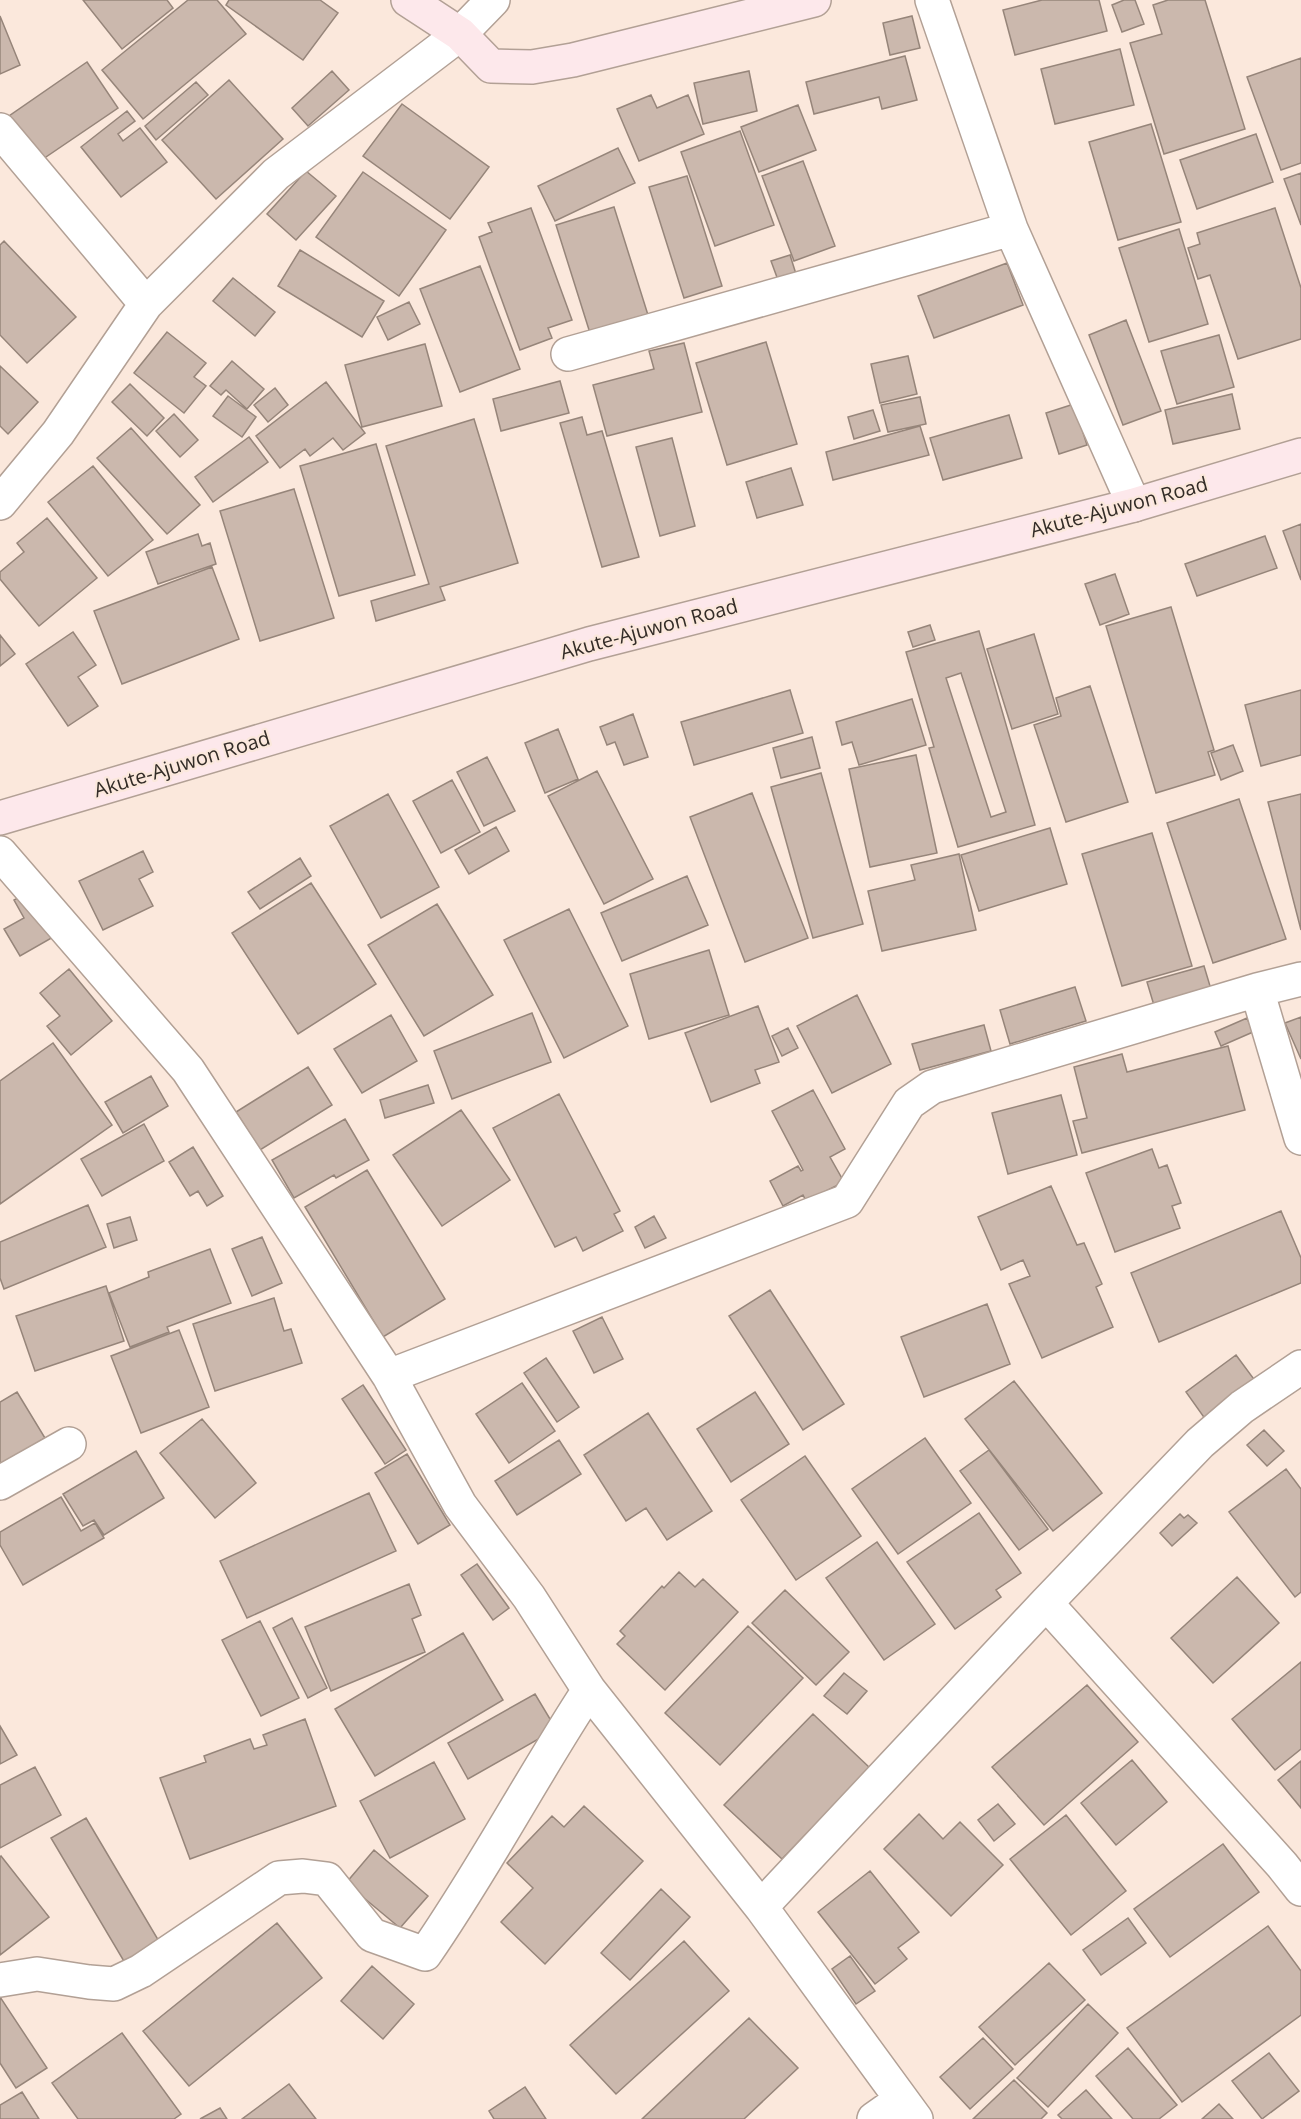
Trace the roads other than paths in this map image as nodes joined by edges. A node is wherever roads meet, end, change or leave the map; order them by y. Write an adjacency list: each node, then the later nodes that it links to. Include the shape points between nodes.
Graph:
1 (408, 0): 5 (main road)
2 (493, 0): 5 (street)
3 (814, 0): 5 (main road, via 532,67 491,66)
4 (932, 0): 7 (street)
5 (460, 34): 8 (street, via 276,174)
6 (0, 130): 8 (street)
7 (1011, 229): 9 (street); 12 (street)
8 (146, 304): 11 (street, via 58,433)
9 (568, 354)
10 (1301, 454): 12 (main road, Akute-Ajuwon Road)
11 (0, 503)
12 (1134, 505): 13 (main road, Akute-Ajuwon Road, via 589,644)
13 (0, 818)
14 (0, 853): 19 (street, via 188,1070)
15 (1301, 980): 16 (street)
16 (1257, 990): 17 (street); 19 (street, via 932,1087 909,1103 847,1201)
17 (1301, 1138)
18 (1301, 1367): 22 (street, via 1242,1407 1200,1443)
19 (389, 1376): 23 (street, via 460,1505 529,1597)
20 (69, 1444): 21 (street)
21 (0, 1483)
22 (1046, 1603): 24 (street); 25 (street)
23 (589, 1690): 25 (street); 26 (street, via 425,1954 372,1935 327,1879 303,1876 279,1878 141,1971 114,1984 37,1974)
24 (1301, 1889)
25 (761, 1907): 27 (street)
26 (0, 1980)
27 (909, 2110): 28 (street)
28 (874, 2119)

